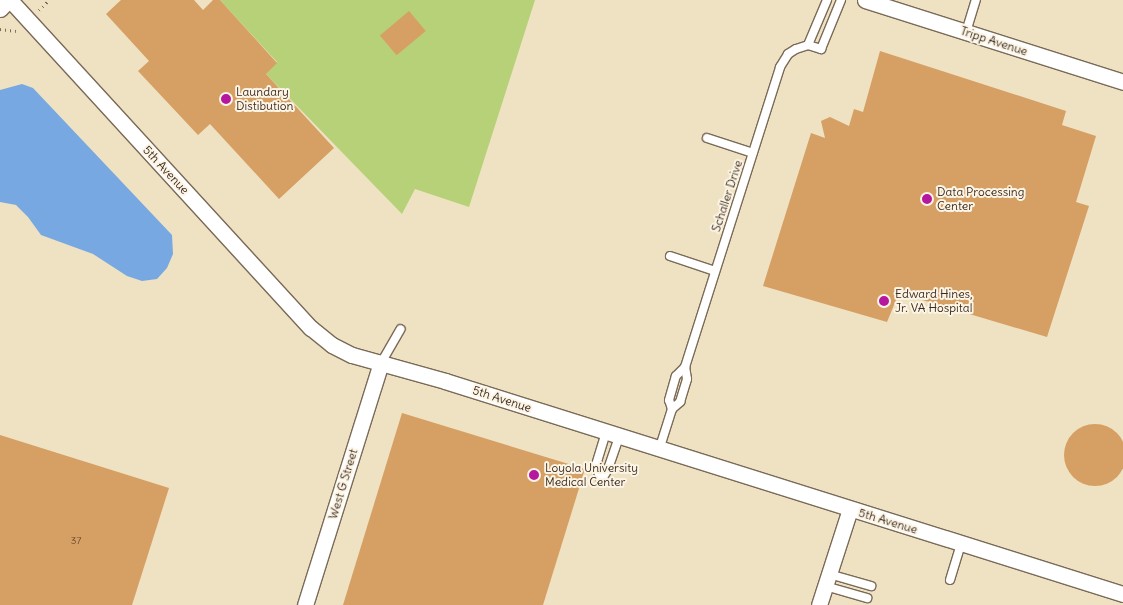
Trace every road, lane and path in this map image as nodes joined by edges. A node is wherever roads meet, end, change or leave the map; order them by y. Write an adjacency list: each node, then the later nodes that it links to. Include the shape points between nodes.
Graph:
1 (10, 0): 6 (street); 15 (street, 5th Avenue, via 311,328 332,346)
2 (826, 0): 8 (lane)
3 (841, 0): 8 (lane, via 821,49)
4 (865, 0): 7 (street, Tripp Avenue)
5 (976, 0): 7 (lane)
6 (0, 9)
7 (966, 32): 9 (street, Tripp Avenue)
8 (808, 44): 11 (lane, Schaller Drive, via 783,60)
9 (1123, 82)
10 (707, 138): 11 (lane)
11 (753, 153): 13 (lane, Schaller Drive)
12 (670, 256): 13 (lane)
13 (716, 270): 17 (lane, Schaller Drive, via 685,367 687,379 680,402 672,409)
14 (401, 329): 15 (lane)
15 (381, 364): 16 (street, 5th Avenue); 25 (street, West G Street)
16 (613, 435): 16 (lane, via 596,465 601,481 608,469); 17 (street, 5th Avenue)
17 (659, 450): 18 (street, 5th Avenue)
18 (850, 509): 19 (street, 5th Avenue); 20 (street)
19 (961, 543): 21 (lane); 23 (street, 5th Avenue)
20 (827, 580): 22 (lane); 24 (lane); 26 (street)
21 (950, 580)
22 (871, 586)
23 (1123, 594)
24 (867, 598)
25 (305, 605)
26 (819, 605)

